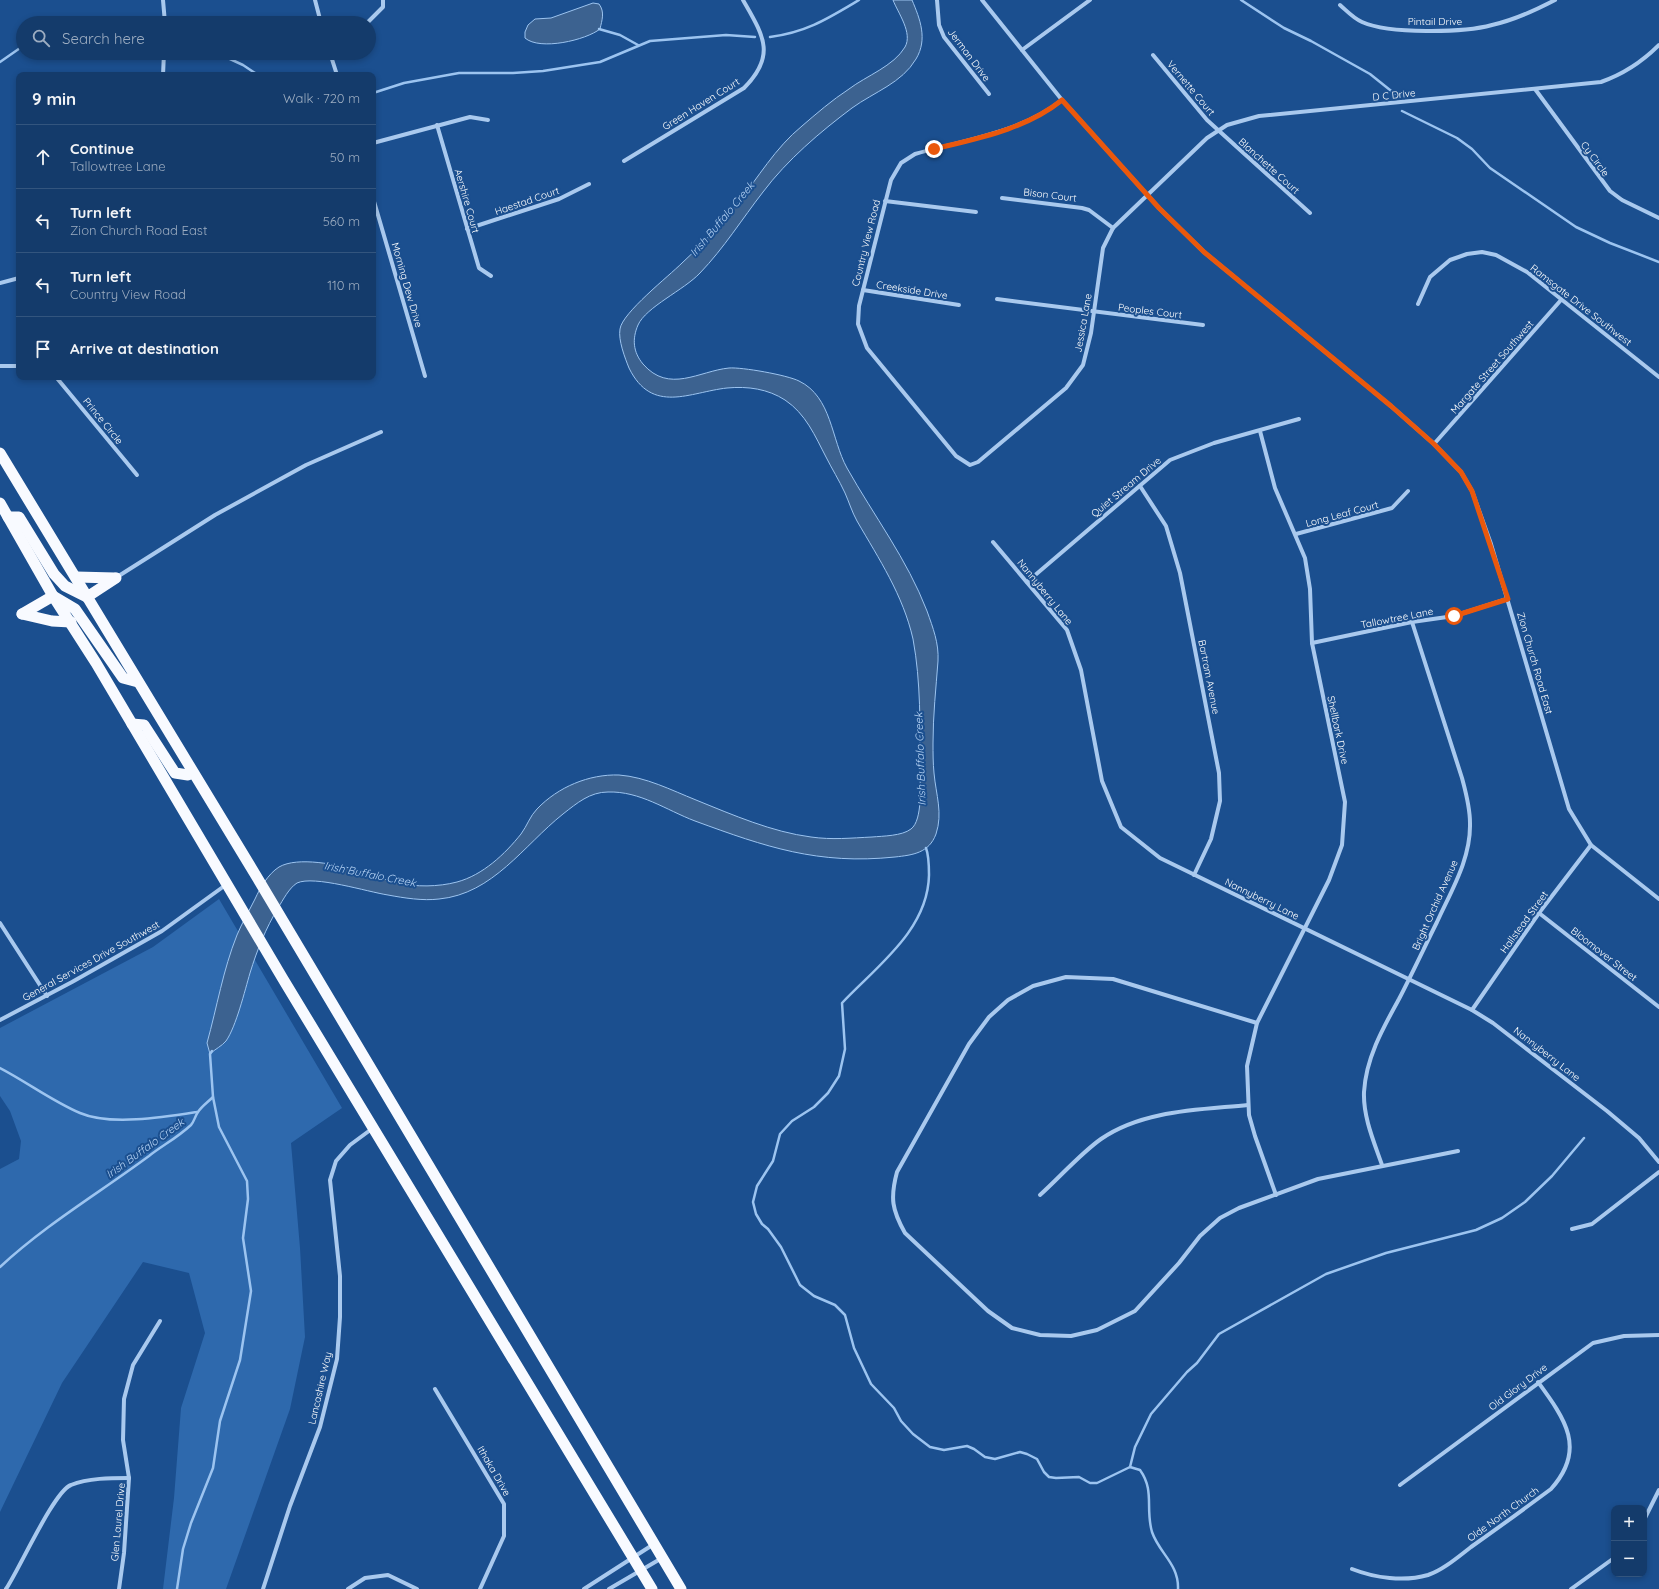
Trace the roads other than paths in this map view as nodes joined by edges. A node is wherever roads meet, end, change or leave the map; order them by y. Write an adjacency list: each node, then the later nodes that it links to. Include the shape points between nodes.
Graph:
1 (163, 0): 10 (street)
2 (315, 0): 11 (street)
3 (383, 0): 12 (street, via 383,7)
4 (743, 0): 27 (street, Green Haven Court, via 758,26 764,46 762,64 757,76 744,88)
5 (937, 0): 21 (street, Jerman Drive, via 939,25 944,37)
6 (982, 0): 14 (street, Zion Church Road East)
7 (1090, 0): 14 (street)
8 (1554, 0): 9 (street, Pintail Drive, via 1531,12 1491,26 1442,31 1370,24 1350,15)
9 (1340, 5)
10 (164, 16)
11 (319, 16)
12 (374, 16)
13 (1659, 45): 20 (street, D C Drive, via 1636,66 1621,75 1601,82)
14 (1022, 50): 22 (street, Zion Church Road East)
15 (1153, 55): 25 (street, Vernette Court)
16 (164, 60): 18 (street)
17 (332, 60): 19 (street)
18 (163, 72)
19 (336, 72)
20 (1535, 89): 25 (street, D C Drive, via 1259,116 1227,125); 35 (street, Cy Circle, via 1610,191 1622,200)
21 (990, 94)
22 (1062, 100): 29 (street, Zion Church Road East); 31 (street, Country View Road, via 1049,111 1015,127 915,154 901,163 896,170)
23 (488, 120): 24 (street, via 470,117)
24 (437, 125): 26 (street); 37 (street, Aershire Court)
25 (1218, 131): 29 (street, D C Drive); 34 (street, Blanchette Court)
26 (376, 142)
27 (624, 161)
28 (590, 184): 37 (street, Haestad Court, via 559,200)
29 (1147, 195): 36 (street, Jessica Lane); 56 (street, Zion Church Road East, via 1204,252 1314,340)
30 (1002, 198): 36 (street, Bison Court, via 1082,208)
31 (885, 201): 33 (street); 41 (street, Country View Road)
32 (376, 208): 50 (street, Morning Dew Drive)
33 (976, 212)
34 (1310, 213)
35 (1659, 218)
36 (1113, 228): 46 (street, Jessica Lane, via 1103,248)
37 (467, 229): 38 (street, Aershire Court, via 479,268)
38 (491, 276)
39 (16, 279): 40 (street)
40 (0, 282)
41 (863, 290): 45 (street, Creekside Drive); 58 (street, Country View Road, via 858,324 867,348 956,456)
42 (996, 300): 46 (street, Peoples Court)
43 (1561, 300): 44 (street, Ramsgate Drive Southwest, via 1527,272 1496,255 1482,252 1450,260 1430,277); 51 (street, Ramsgate Drive Southwest); 56 (street, Margate Street Southwest)
44 (1418, 304)
45 (959, 305)
46 (1094, 312): 47 (street, Peoples Court); 58 (street, Jessica Lane, via 1084,365 1078,375 978,462)
47 (1204, 325)
48 (0, 366): 49 (street)
49 (16, 366)
50 (425, 376)
51 (1659, 377)
52 (58, 380): 59 (street, Prince Circle)
53 (1298, 419): 54 (street, Quiet Stream Drive)
54 (1260, 431): 60 (street, Quiet Stream Drive, via 1214,443 1170,460); 64 (street, Shellbark Drive, via 1275,488)
55 (381, 432): 67 (street, via 306,465 215,515)
56 (1434, 444): 71 (street, Zion Church Road East, via 1461,472 1470,486)
57 (0, 453): 66 (highway)
58 (970, 464)
59 (137, 475)
60 (1140, 486): 68 (street, Quiet Stream Drive); 79 (street, Bartram Avenue, via 1166,526 1180,573 1219,773 1220,801 1211,839)
61 (1408, 491): 64 (street, Long Leaf Court, via 1392,508)
62 (0, 503): 63 (highway)
63 (8, 517): 69 (highway); 70 (highway, via 19,517 54,574 65,586)
64 (1296, 534): 74 (street, Shellbark Drive, via 1305,558 1310,589)
65 (993, 542): 68 (street, Nannyberry Lane)
66 (76, 577): 67 (highway); 70 (highway)
67 (116, 578): 70 (highway)
68 (1027, 582): 79 (street, Nannyberry Lane, via 1067,630 1081,670 1102,781 1121,827 1160,858)
69 (53, 596): 72 (highway); 72 (highway, via 22,614 52,621); 75 (highway, via 75,609 123,678)
70 (87, 597): 75 (highway)
71 (1508, 599): 73 (street, Tallowtree Lane, via 1454,616); 78 (street, Zion Church Road East, via 1569,809)
72 (71, 622): 76 (highway)
73 (1412, 622): 74 (street, Tallowtree Lane); 85 (street, Bright Orchid Avenue, via 1462,778 1470,824 1461,872)
74 (1312, 643): 84 (street, Shellbark Drive, via 1345,802 1342,846)
75 (138, 682): 77 (highway)
76 (132, 724): 77 (highway, via 144,725 175,773 188,775); 80 (highway)
77 (193, 772): 108 (highway)
78 (1591, 845): 81 (street, Zion Church Road East); 82 (street, Hallstead Street)
79 (1194, 875): 84 (street, Nannyberry Lane)
80 (227, 884): 86 (street, General Services Drive Southwest, via 162,931); 92 (highway)
81 (1659, 899)
82 (1539, 913): 87 (street, Bloomover Street); 88 (street, Hallstead Street)
83 (0, 923): 86 (street)
84 (1305, 930): 85 (street, Nannyberry Lane); 90 (street, Shellbark Drive)
85 (1409, 980): 88 (street, Nannyberry Lane); 95 (street, Bright Orchid Avenue, via 1380,1034 1364,1092 1368,1124)
86 (47, 996): 89 (street, General Services Drive Southwest)
87 (1659, 1007)
88 (1472, 1010): 94 (street, Nannyberry Lane, via 1607,1111 1639,1138)
89 (0, 1020)
90 (1257, 1022): 91 (street, Shellbark Drive, via 1247,1066); 98 (street, via 1113,979 1066,977 1033,986 1008,1000 989,1017 969,1044 897,1172 892,1189 892,1203 905,1233 988,1311 1012,1328 1040,1335 1071,1336 1097,1330 1135,1311 1179,1264 1200,1236 1220,1218 1239,1208)
91 (1248, 1105): 97 (street, via 1170,1113 1119,1129 1100,1140); 98 (street, Shellbark Drive, via 1255,1136)
92 (373, 1128): 110 (highway); 116 (street, Lancashire Way, via 350,1145 336,1161 330,1180 340,1276 337,1358 320,1427 290,1506)
93 (1458, 1151): 95 (street)
94 (1659, 1162)
95 (1382, 1165): 98 (street, via 1318,1179)
96 (1659, 1172): 99 (street, via 1592,1224)
97 (1040, 1195)
98 (1276, 1195)
99 (1572, 1229)
100 (160, 1321): 104 (street, Glen Laurel Drive, via 133,1364 124,1399 123,1440)
101 (1659, 1335): 102 (street, Old Glory Drive, via 1624,1336 1593,1342)
102 (1538, 1382): 105 (street, Old Glory Drive); 112 (street, Olde North Church, via 1566,1427 1570,1444 1569,1461 1561,1478 1551,1489 1429,1575 1413,1579 1366,1574)
103 (435, 1389): 119 (street, Ithaka Drive, via 504,1504 504,1536)
104 (129, 1478): 114 (street, via 69,1485 53,1505); 115 (street, Glen Laurel Drive, via 124,1553)
105 (1400, 1485)
106 (1659, 1490): 107 (street)
107 (1647, 1514)
108 (655, 1544): 109 (highway); 110 (street)
109 (663, 1557): 113 (street); 123 (highway)
110 (633, 1558): 113 (highway); 120 (street)
111 (1611, 1560): 124 (street)
112 (1352, 1569)
113 (641, 1570): 121 (street); 122 (highway)
114 (6, 1589)
115 (118, 1589)
116 (263, 1589)
117 (348, 1589): 118 (street, via 365,1578 388,1575)
118 (417, 1589)
119 (480, 1589)
120 (584, 1589)
121 (609, 1589)
122 (652, 1589)
123 (681, 1589)
124 (1571, 1589)

